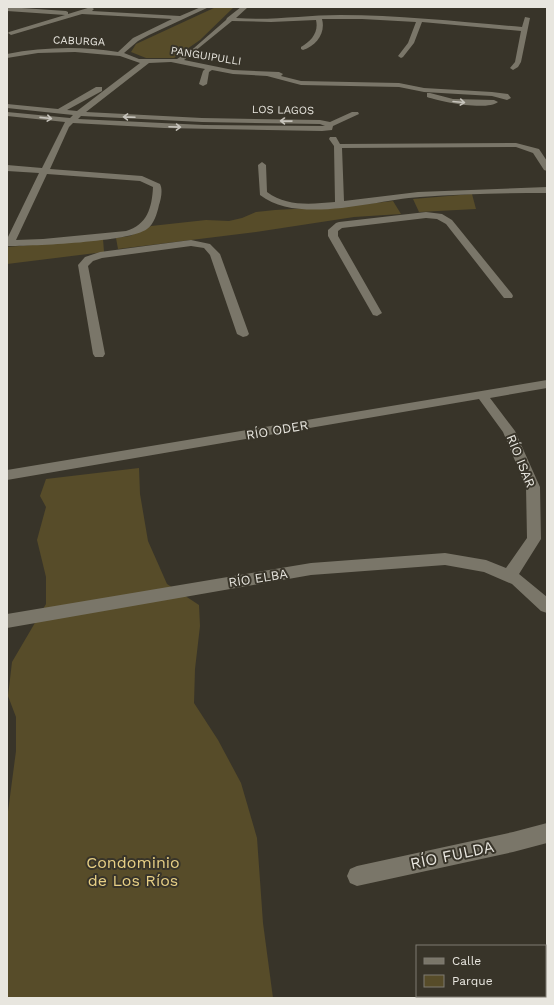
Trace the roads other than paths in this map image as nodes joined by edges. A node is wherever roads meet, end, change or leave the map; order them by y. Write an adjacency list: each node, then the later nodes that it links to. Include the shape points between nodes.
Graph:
1 (56, 7): 6 (street)
2 (96, 7): 6 (street)
3 (206, 7): 7 (street)
4 (245, 7): 10 (street)
5 (7, 9): 6 (street)
6 (83, 12): 7 (street); 13 (street)
7 (182, 18): 15 (street, via 137,38)
8 (319, 18): 10 (street, via 269,22); 11 (street, via 358,17); 14 (street, via 321,29 318,35)
9 (527, 18): 12 (street)
10 (229, 19): 19 (street)
11 (419, 21): 12 (street); 17 (street, via 411,44)
12 (526, 29): 21 (street, via 518,62)
13 (11, 32)
14 (303, 48)
15 (119, 54): 16 (street, CABURGA, via 57,50); 18 (street, CABURGA, via 130,55)
16 (7, 55)
17 (401, 56)
18 (142, 61): 19 (street, PANGUIPULLI); 24 (street); 25 (street)
19 (179, 61): 20 (street, PANGUIPULLI)
20 (210, 68): 22 (street, via 206,71); 23 (street, PANGUIPULLI, via 270,75 300,83 399,85)
21 (513, 68)
22 (203, 84)
23 (424, 90): 23 (street, PANGUIPULLI, one-way to 23, via 447,101 484,103 507,98 492,94)
24 (95, 91): 25 (street); 27 (street)
25 (107, 93): 29 (street)
26 (7, 106): 27 (street, LOS LAGOS)
27 (58, 112): 29 (street, LOS LAGOS)
28 (7, 114): 31 (street, LOS LAGOS, one-way to 31)
29 (78, 114): 31 (street); 32 (street, LOS LAGOS, one-way to 29)
30 (355, 114): 33 (street)
31 (71, 121): 32 (street, LOS LAGOS, one-way to 32, via 192,128); 38 (street)
32 (306, 125): 33 (street, LOS LAGOS)
33 (326, 127): 34 (street)
34 (338, 146): 37 (street, via 516,145 536,151); 40 (street)
35 (262, 165): 40 (street, via 263,194 274,202 299,206)
36 (7, 168): 38 (street)
37 (547, 168)
38 (44, 171): 42 (street, via 142,180 157,186 148,223 138,230); 43 (street)
39 (547, 190): 41 (street, via 482,191)
40 (340, 204): 41 (street)
41 (406, 207): 45 (street, via 446,219); 46 (street, via 344,224 332,232)
42 (112, 236): 43 (street); 44 (street)
43 (8, 243)
44 (115, 253): 47 (street, via 191,243 211,248); 48 (street, via 92,257 84,265)
45 (508, 296)
46 (377, 313)
47 (243, 334)
48 (98, 354)
49 (547, 384): 50 (street, RÍO ODER)
50 (482, 395): 51 (street, RÍO ODER); 52 (street, RÍO ISAR, via 509,431 533,487 534,539)
51 (7, 475)
52 (509, 576): 53 (street, RÍO ELBA); 54 (street, RÍO ELBA, via 486,566 445,559 311,569)
53 (547, 606)
54 (7, 622)
55 (547, 832): 56 (street, RÍO FULDA, via 513,842)
56 (357, 876)

